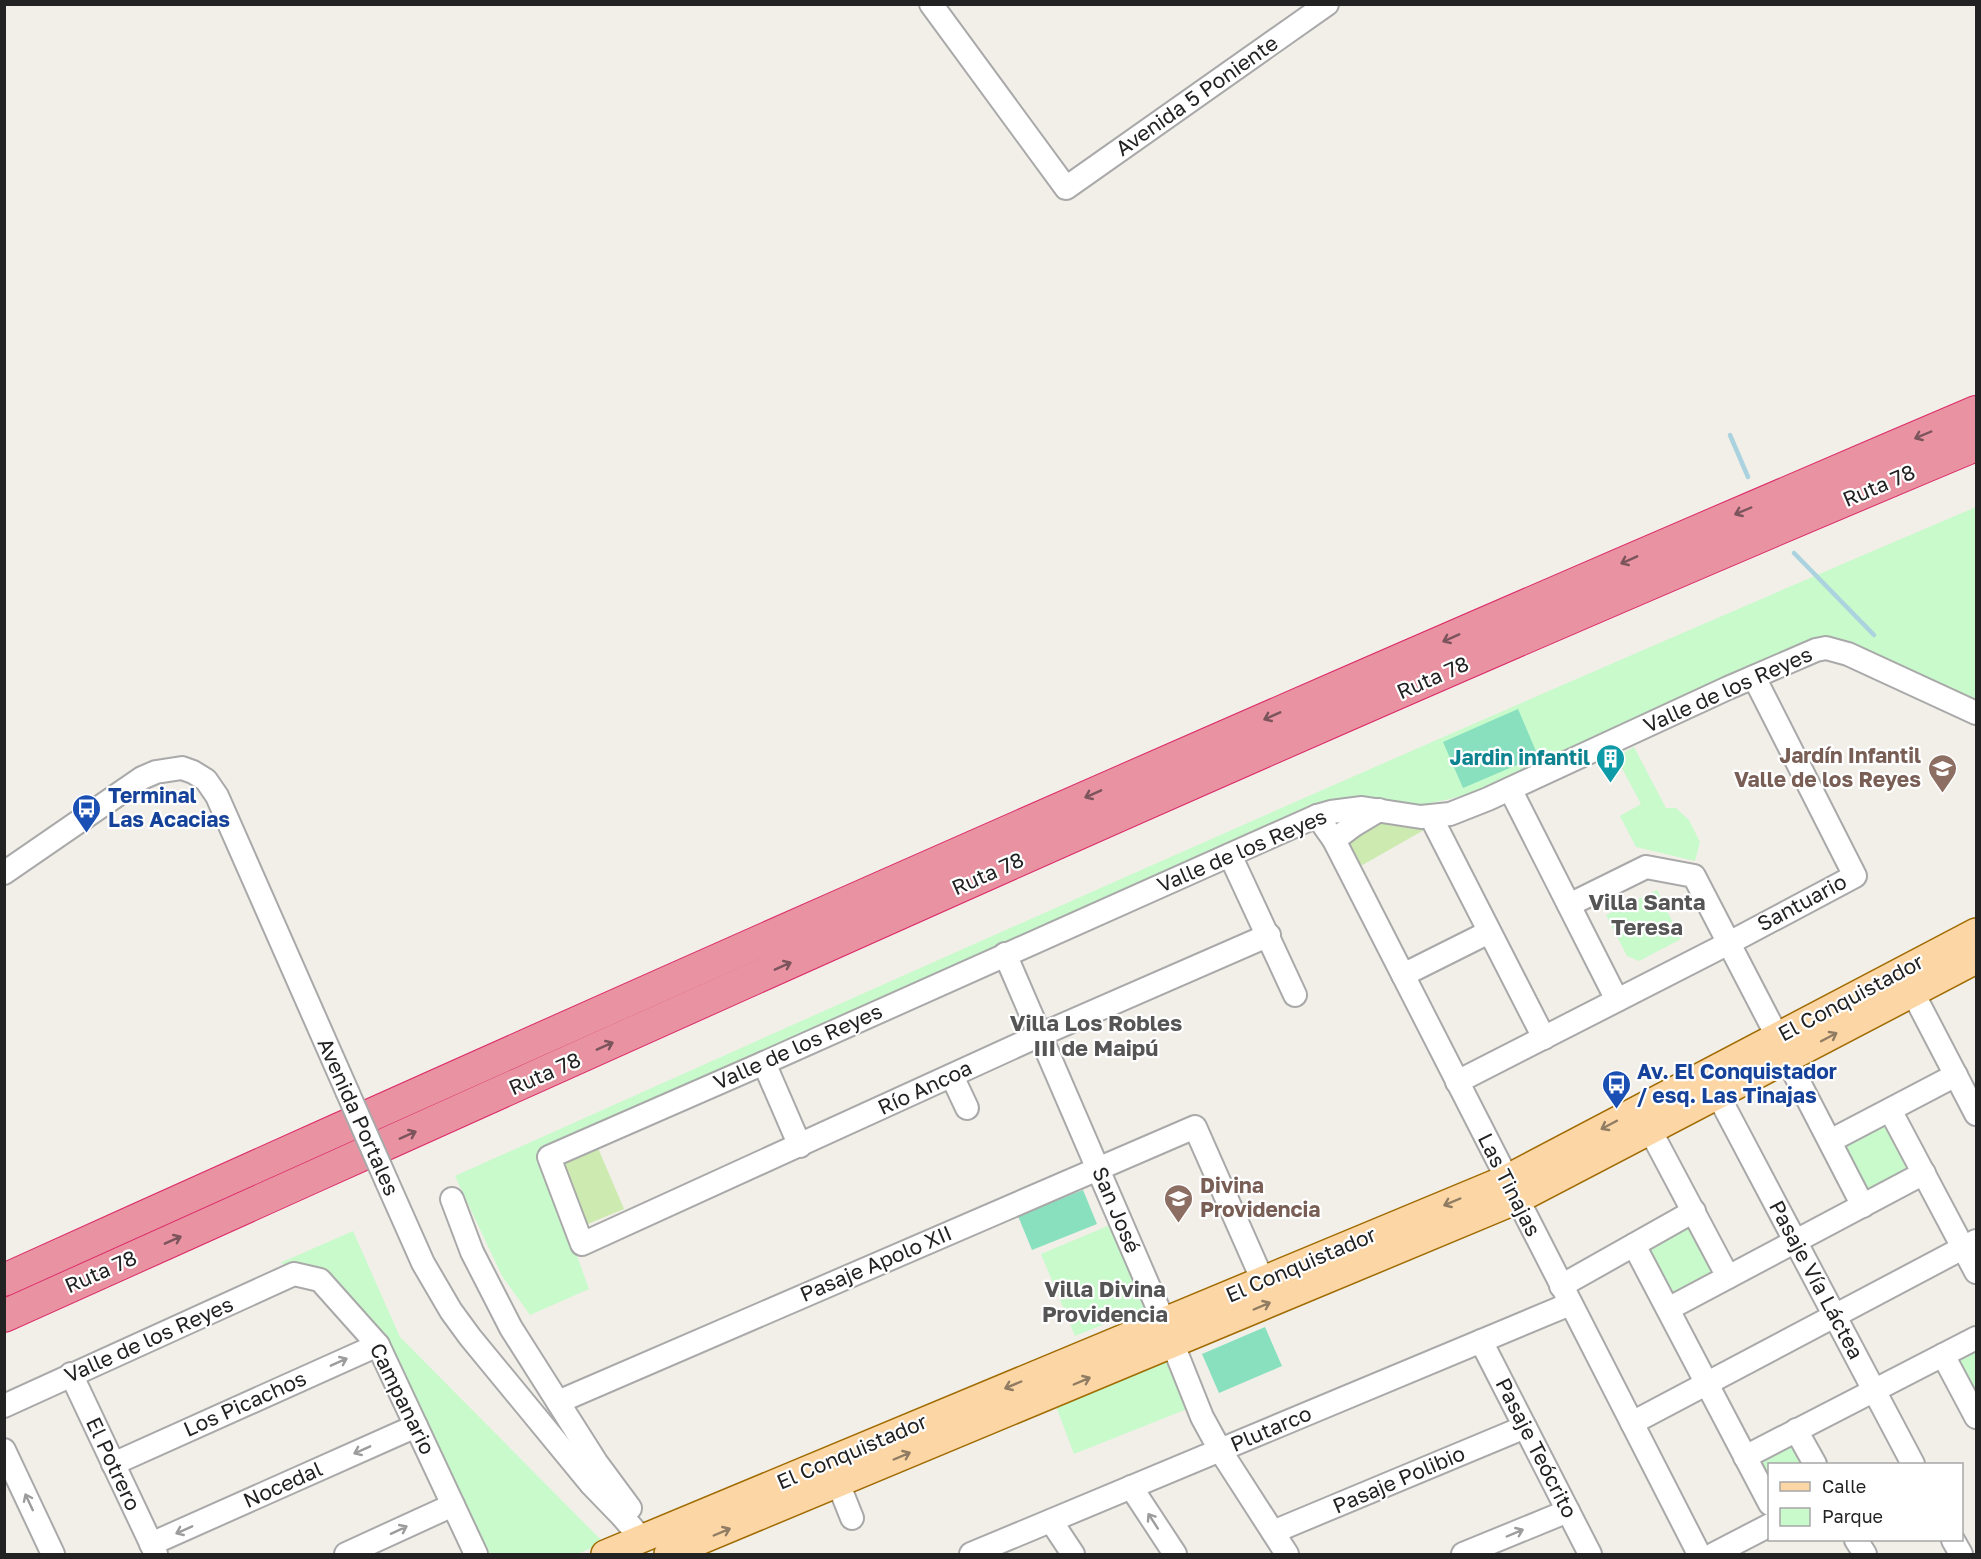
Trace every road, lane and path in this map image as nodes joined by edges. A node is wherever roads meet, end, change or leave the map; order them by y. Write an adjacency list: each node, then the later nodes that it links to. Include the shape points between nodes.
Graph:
1 (931, 4): 2 (street, Avenida 5 Poniente, via 1066,188)
2 (1327, 4)
3 (1977, 412): 52 (highway, Ruta 78, one-way to 52, via 1057,810)
4 (1977, 445): 56 (highway, Ruta 78, one-way to 4, via 1071,837 1696,563)
5 (1754, 677): 6 (street, Valle de los Reyes, via 1826,648 1848,654); 7 (street, Valle de los Reyes); 18 (street, Santuario, via 1855,876)
6 (1977, 713)
7 (1510, 789): 10 (street, Valle de los Reyes, via 1450,814); 14 (street)
8 (1379, 810): 9 (street, Valle de los Reyes, via 1345,809); 10 (street, Valle de los Reyes); 11 (street)
9 (1317, 816): 11 (street, Las Tinajas); 12 (street, Valle de los Reyes)
10 (1431, 817): 15 (street)
11 (1334, 840): 21 (street, Las Tinajas)
12 (1230, 855): 17 (street); 19 (street, Valle de los Reyes)
13 (4, 873): 79 (street, Avenida Portales, bridge, via 142,778 182,768 206,780 217,796 423,1263 470,1337)
14 (1569, 905): 18 (street, via 1646,867 1694,876); 24 (street)
15 (1489, 932): 21 (street); 26 (street)
16 (1977, 932): 27 (main road, El Conquistador)
17 (1269, 935): 23 (street); 25 (street, Río Ancoa, via 1197,976)
18 (1729, 943): 24 (street, Santuario); 27 (street)
19 (1005, 954): 25 (street, San José); 28 (street, Valle de los Reyes)
20 (1977, 960): 22 (main road, El Conquistador)
21 (1403, 975): 31 (street, Las Tinajas)
22 (1913, 993): 27 (main road, El Conquistador, one-way to 22); 29 (street)
23 (1295, 995)
24 (1617, 1000): 26 (street, Santuario)
25 (1040, 1035): 30 (street, Río Ancoa); 39 (street, San José)
26 (1544, 1038): 31 (street, Santuario)
27 (1782, 1048): 32 (main road, El Conquistador); 37 (street); 41 (main road, El Conquistador, one-way to 41)
28 (764, 1063): 38 (street); 46 (street, Valle de los Reyes, via 549,1157)
29 (1956, 1075): 34 (street); 35 (street)
30 (952, 1076): 33 (street); 38 (street, Río Ancoa)
31 (1457, 1082): 41 (street, Las Tinajas)
32 (1718, 1095): 36 (main road, El Conquistador); 45 (street, Pasaje Vía Láctea)
33 (967, 1108)
34 (1890, 1110): 37 (street); 40 (street)
35 (1977, 1114)
36 (1650, 1130): 41 (main road, El Conquistador); 44 (street)
37 (1830, 1141): 43 (street)
38 (800, 1146): 46 (street, Río Ancoa)
39 (1098, 1168): 53 (street, Pasaje Apolo XII, via 1195,1127); 58 (street, San José); 66 (street, Pasaje Apolo XII)
40 (1924, 1173): 43 (street); 47 (street)
41 (1512, 1190): 53 (main road, El Conquistador, one-way to 53); 54 (street, Las Tinajas); 58 (main road, El Conquistador, one-way to 41)
42 (452, 1199): 66 (street, via 489,1289)
43 (1863, 1206): 45 (street)
44 (1694, 1211): 48 (street, Plutarco); 51 (street)
45 (1795, 1242): 51 (street); 57 (street, Pasaje Vía Láctea)
46 (582, 1244)
47 (1970, 1244): 49 (street); 57 (street)
48 (1634, 1245): 54 (street, Plutarco); 55 (street)
49 (1977, 1272)
50 (294, 1274): 61 (street, Campanario, via 320,1280); 63 (street, Valle de los Reyes)
51 (1728, 1277): 55 (street)
52 (4, 1280)
53 (1263, 1281): 58 (main road, El Conquistador)
54 (1566, 1295): 60 (street, Plutarco); 69 (street, Las Tinajas)
55 (1668, 1309): 64 (street)
56 (4, 1316)
57 (1835, 1316): 64 (street); 65 (street, Pasaje Vía Láctea)
58 (1168, 1333): 74 (street, San José, via 1202,1417); 80 (main road, El Conquistador, one-way to 58); 91 (main road, El Conquistador, one-way to 91)
59 (1977, 1338): 62 (street)
60 (1481, 1341): 71 (street, Pasaje Teócrito); 74 (street, Plutarco)
61 (378, 1345): 70 (street, Campanario); 78 (street, Los Picachos, one-way to 61)
62 (1943, 1355): 65 (street); 68 (street)
63 (71, 1374): 67 (street, Valle de los Reyes); 78 (street, El Potrero)
64 (1706, 1384): 69 (street); 75 (street)
65 (1874, 1390): 72 (street); 77 (street, Pasaje Vía Láctea)
66 (558, 1402): 79 (street)
67 (4, 1406)
68 (1977, 1418)
69 (1632, 1423): 104 (street, Las Tinajas)
70 (416, 1426): 83 (street, Campanario); 93 (street, Nocedal, one-way to 93)
71 (1525, 1427): 84 (street, Pasaje Teócrito); 88 (street, Pasaje Polibio)
72 (1796, 1430): 75 (street); 76 (street)
73 (4, 1450): 94 (street, one-way to 73)
74 (1220, 1450): 81 (street, Plutarco); 88 (street, San José)
75 (1745, 1457): 82 (street)
76 (1814, 1463)
77 (1912, 1463)
78 (113, 1464): 93 (street, El Potrero)
79 (595, 1475): 91 (street, Avenida Portales)
80 (838, 1483): 85 (street); 91 (main road, El Conquistador, one-way to 80)
81 (1131, 1487): 86 (street, Plutarco); 100 (street, one-way to 81)
82 (1768, 1500)
83 (453, 1505): 95 (street, one-way to 83); 96 (street, Campanario)
84 (1568, 1511): 102 (street, one-way to 84); 103 (street, Pasaje Teócrito)
85 (852, 1518)
86 (1051, 1521): 98 (street, Plutarco); 99 (street)
87 (1768, 1526): 105 (street)
88 (1273, 1532): 101 (street, San José)
89 (1857, 1541): 106 (street)
90 (1954, 1541): 107 (street)
91 (647, 1547): 97 (main road, El Conquistador)
92 (1977, 1548): 107 (street)
93 (153, 1549)
94 (53, 1554)
95 (346, 1554)
96 (476, 1554)
97 (605, 1554)
98 (972, 1554)
99 (1073, 1554)
100 (1175, 1554)
101 (1287, 1554)
102 (1463, 1554)
103 (1590, 1554)
104 (1699, 1554)
105 (1714, 1554)
106 (1865, 1554)
107 (1962, 1554)

